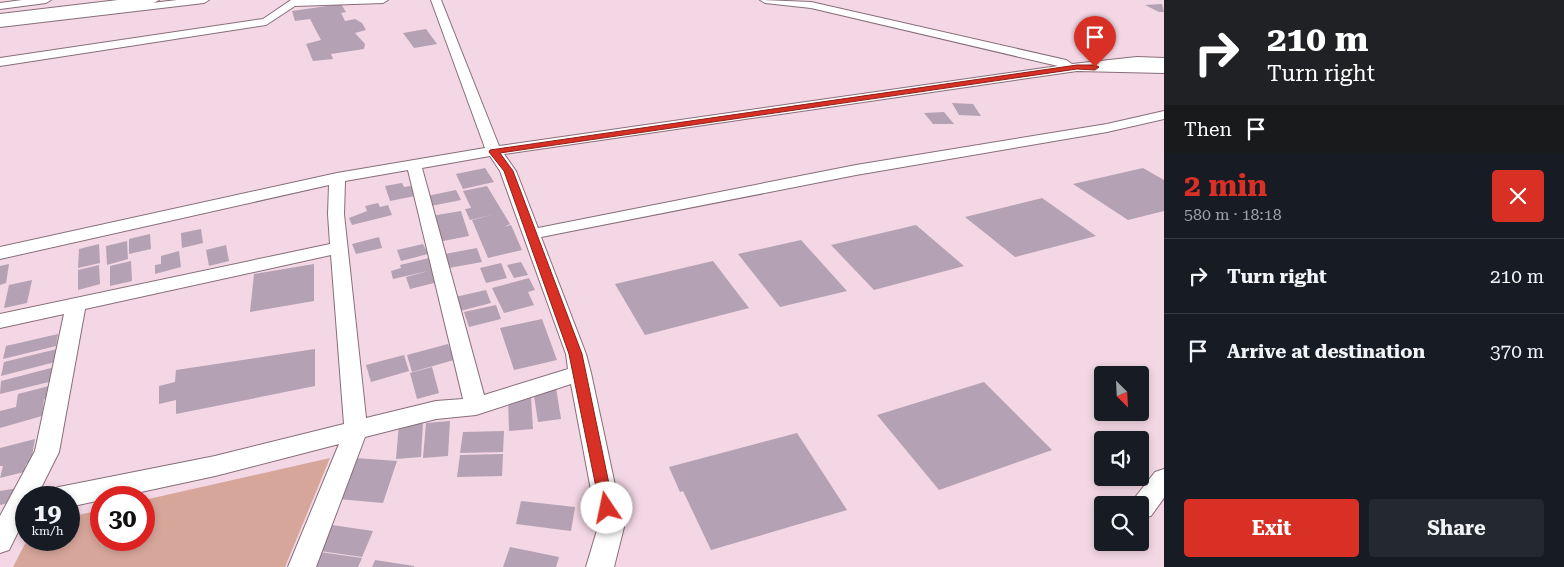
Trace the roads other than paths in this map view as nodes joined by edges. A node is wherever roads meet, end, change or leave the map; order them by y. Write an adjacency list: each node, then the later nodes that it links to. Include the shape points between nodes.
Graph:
1 (46, 0): 8 (street)
2 (89, 0): 9 (main road)
3 (152, 0): 10 (main road)
4 (204, 0): 11 (street)
5 (383, 0): 12 (street, via 292,3 266,22)
6 (436, 0): 17 (street)
7 (765, 0): 14 (street, via 811,5)
8 (0, 6)
9 (0, 10)
10 (0, 18)
11 (0, 24)
12 (0, 62)
13 (1164, 62): 14 (street, via 1137,61)
14 (1077, 67): 15 (street); 17 (street)
15 (1164, 69)
16 (1164, 115): 20 (street, via 1107,128 856,170)
17 (494, 152): 18 (street); 20 (street, via 508,171)
18 (414, 165): 19 (street); 26 (street)
19 (337, 178): 21 (street); 22 (street)
20 (532, 234): 25 (street)
21 (339, 248): 23 (street); 27 (street)
22 (0, 253)
23 (76, 305): 24 (street); 29 (street, via 47,452)
24 (0, 321)
25 (580, 373): 26 (street); 35 (street, via 611,527)
26 (476, 406): 27 (street, via 436,410)
27 (356, 430): 30 (street, via 215,466); 34 (street)
28 (1164, 479): 31 (street)
29 (27, 486)
30 (80, 494)
31 (1149, 499)
32 (15, 506): 33 (street)
33 (0, 541)
34 (302, 567)
35 (600, 567)

